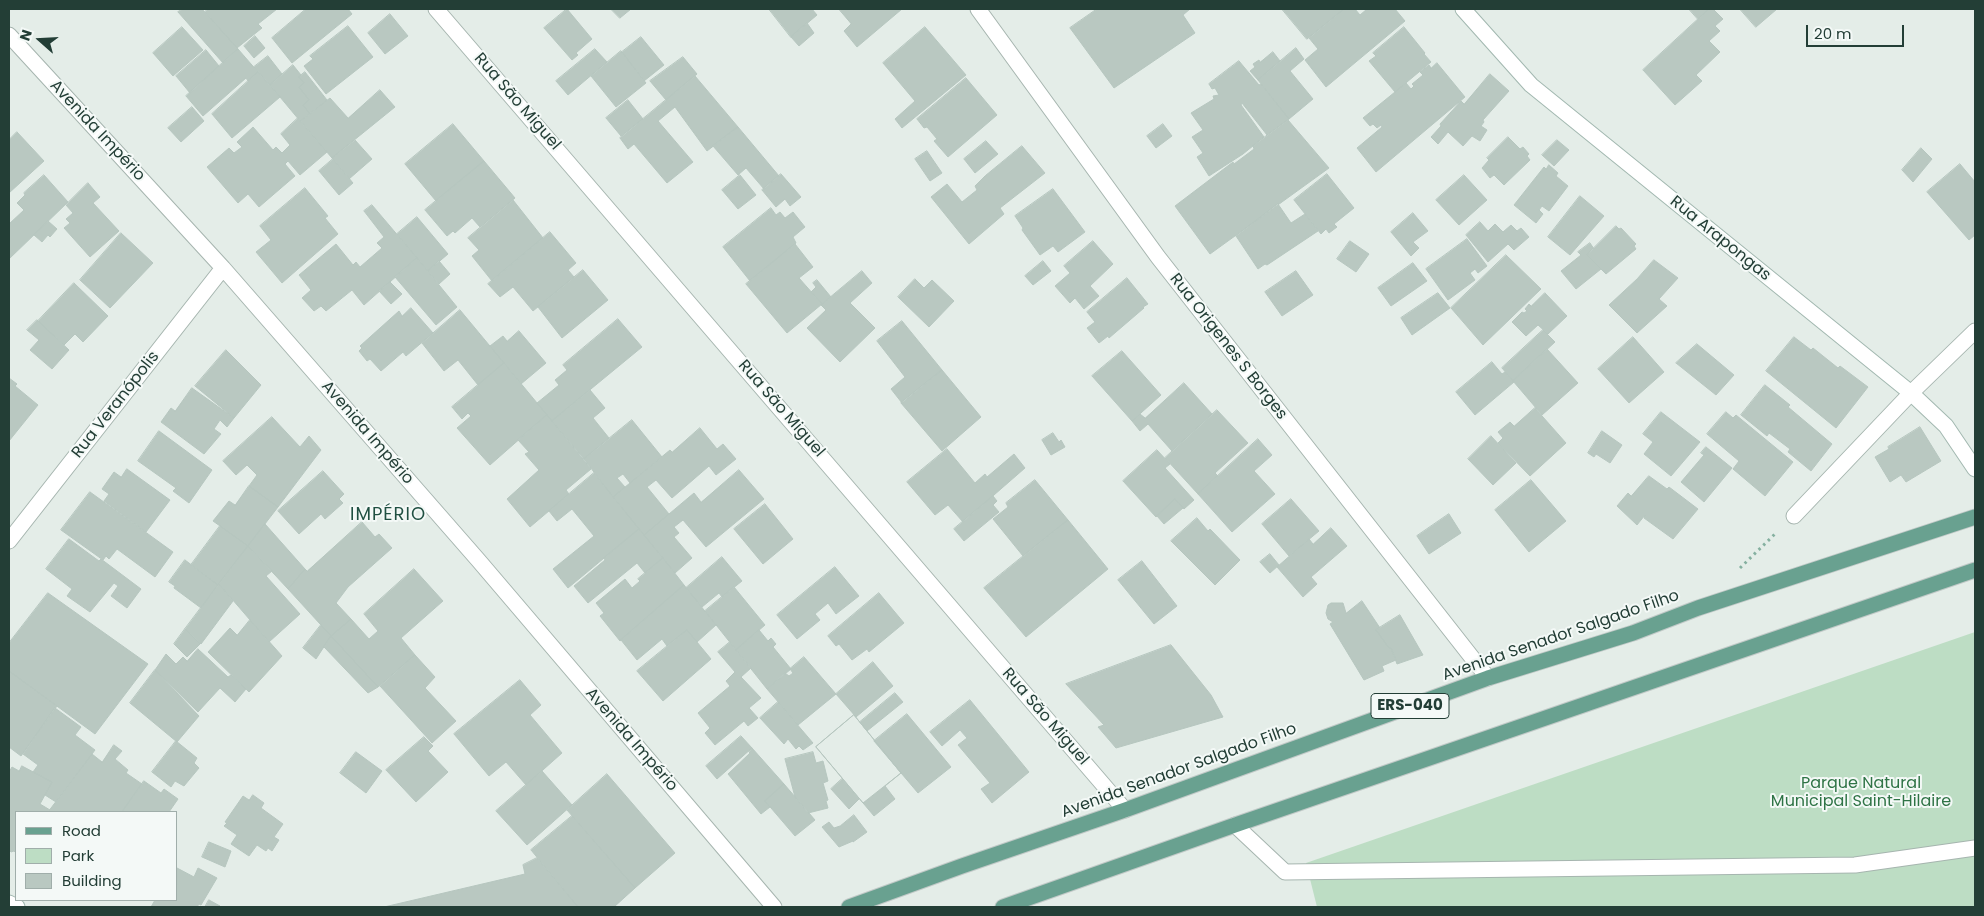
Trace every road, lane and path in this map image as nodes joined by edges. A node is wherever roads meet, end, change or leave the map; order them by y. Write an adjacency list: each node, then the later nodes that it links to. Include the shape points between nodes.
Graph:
1 (436, 9): 15 (street, Rua São Miguel)
2 (978, 9): 14 (street, Rua Origenes S Borges, via 1158,257)
3 (1464, 9): 7 (street, Rua Arapongas, via 1531,86)
4 (9, 36): 5 (street, Avenida Império)
5 (223, 268): 11 (street, Rua Veranópolis); 20 (street, Avenida Império)
6 (1975, 331): 7 (street)
7 (1911, 393): 8 (street, Rua Arapongas, via 1946,426); 9 (street)
8 (1975, 469)
9 (1794, 516): 12 (path)
10 (1975, 516): 14 (main road, Avenida Senador Salgado Filho / ERS-040, via 1698,608 1633,633)
11 (9, 541)
12 (1739, 568)
13 (1975, 570): 16 (main road)
14 (1488, 678): 15 (main road, Avenida Senador Salgado Filho / ERS-040)
15 (1125, 810): 21 (main road, Avenida Senador Salgado Filho / ERS-040)
16 (1235, 825): 17 (street, via 1285,872 1855,866); 22 (main road)
17 (1975, 848)
18 (9, 903): 19 (street)
19 (17, 907)
20 (774, 907)
21 (849, 907)
22 (1003, 907)

